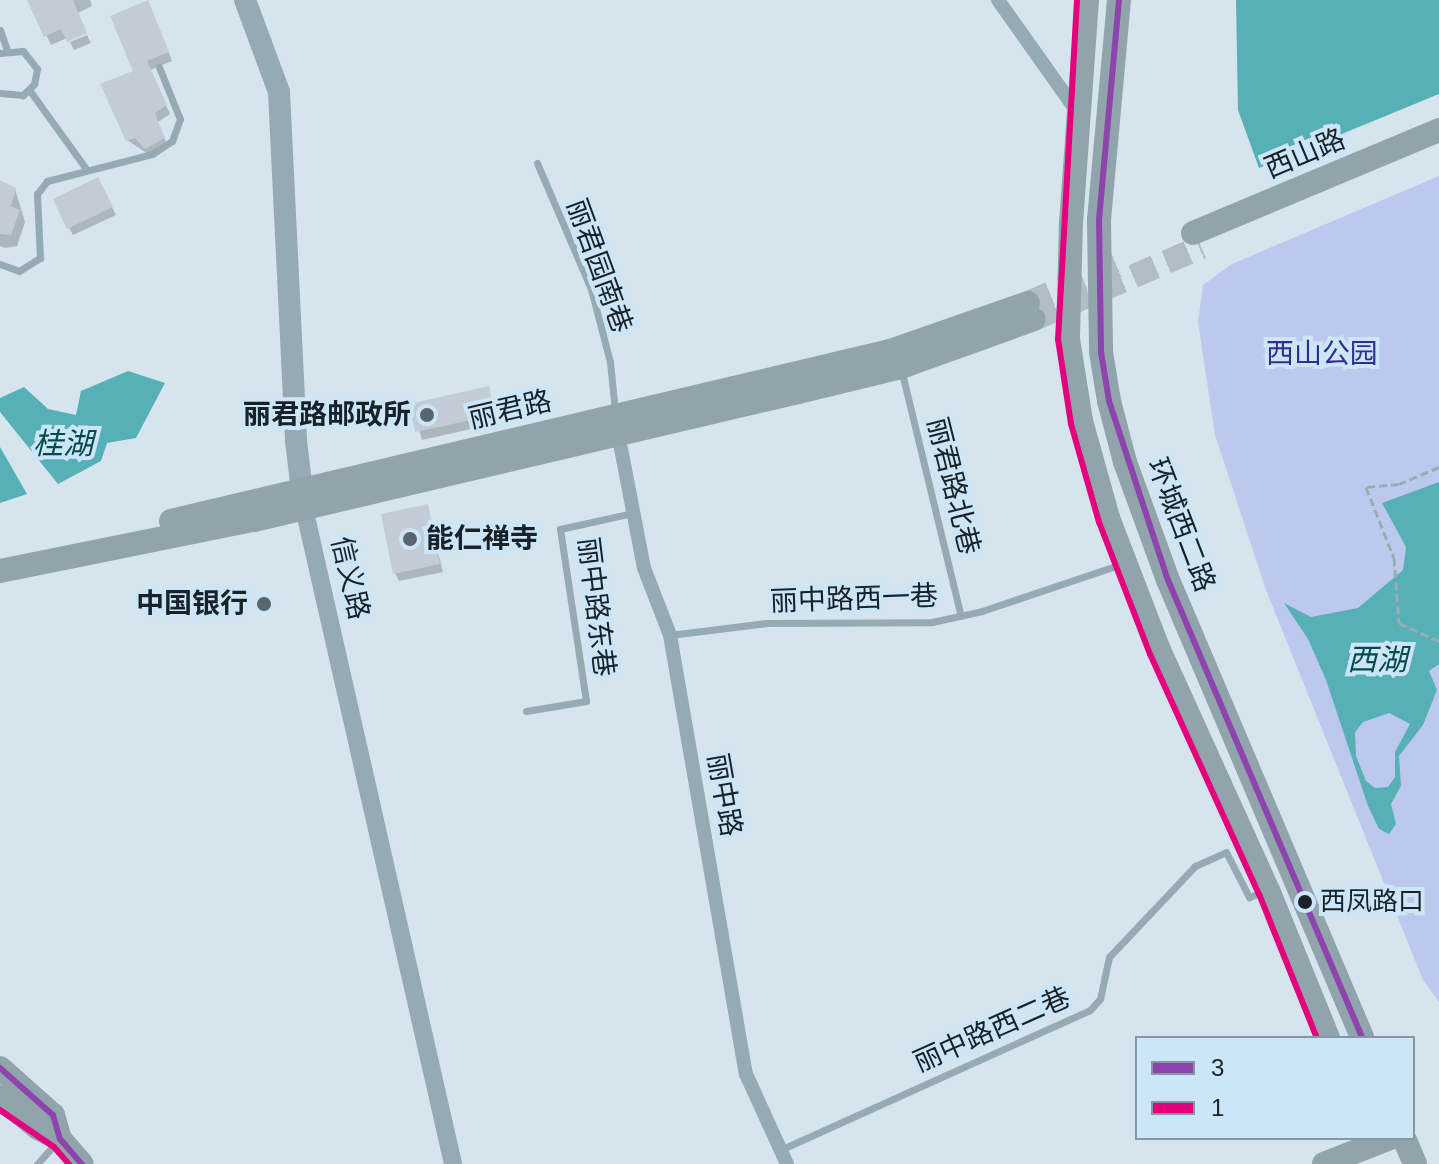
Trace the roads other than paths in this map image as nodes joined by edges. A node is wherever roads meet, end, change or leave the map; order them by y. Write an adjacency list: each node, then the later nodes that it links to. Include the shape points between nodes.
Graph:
1 (245, 0): 18 (main road, 信义路, via 279,92)
2 (998, 0): 10 (street)
3 (1087, 0): 10 (main road)
4 (1119, 0): 27 (main road, 环城西二路, via 1099,220 1101,352 1109,401 1168,580)
5 (0, 30): 6 (lane)
6 (4, 51): 8 (lane, via 23,51 35,62 37,77)
7 (159, 67): 14 (lane, via 180,119 172,141 152,154)
8 (30, 91): 9 (lane, via 15,97); 14 (lane)
9 (0, 93)
10 (1078, 113): 20 (main road, via 1068,339 1081,421 1108,518)
11 (1439, 130): 12 (main road, 西山路, via 1197,240)
12 (1439, 147)
13 (537, 163): 17 (lane, 丽君园南巷, via 591,289 610,362)
14 (87, 170): 15 (lane, via 51,179 40,189 40,258 19,271)
15 (0, 264)
16 (901, 367): 17 (main road, 丽君路); 17 (main road, 丽君路, via 1031,311); 22 (lane, 丽君路北巷)
17 (617, 423): 18 (main road, 丽君路); 19 (street, 丽中路)
18 (303, 499): 21 (main road, 丽君路); 36 (street, 信义路)
19 (633, 513): 23 (street, 丽中路, via 644,568); 24 (lane, 丽中路东巷, via 560,529 586,701)
20 (1128, 562): 22 (lane, 丽中路西一巷); 25 (main road, via 1159,650)
21 (3, 563)
22 (961, 616): 23 (lane, 丽中路西一巷, via 932,622 766,623)
23 (670, 635): 33 (street, 丽中路, via 746,1074)
24 (526, 711)
25 (1268, 890): 26 (main road); 33 (lane, 丽中路西二巷, via 1249,897 1226,852 1195,866 1109,957 1100,999 1090,1010)
26 (1327, 1036)
27 (1361, 1036)
28 (0, 1068): 30 (main road, via 53,1115)
29 (0, 1097): 30 (main road)
30 (60, 1139): 34 (lane); 35 (main road)
31 (1405, 1140): 38 (main road)
32 (1377, 1146): 37 (main road)
33 (783, 1157)
34 (37, 1164)
35 (82, 1164)
36 (453, 1164)
37 (1324, 1164)
38 (1415, 1164)

